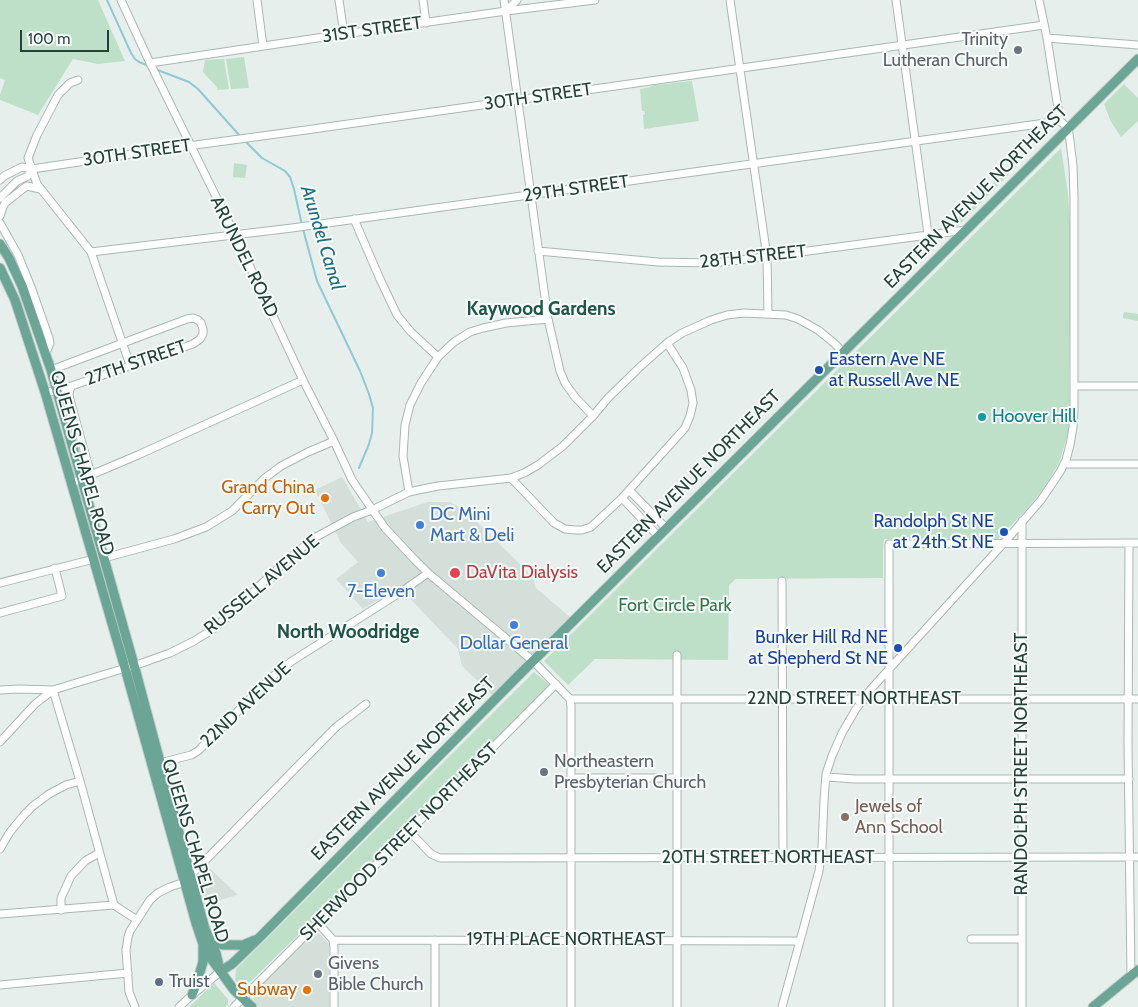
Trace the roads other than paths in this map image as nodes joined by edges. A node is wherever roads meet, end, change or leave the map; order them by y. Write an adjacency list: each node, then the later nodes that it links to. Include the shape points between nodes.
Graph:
1 (121, 0): 20 (street, ARUNDEL ROAD)
2 (257, 0): 17 (street)
3 (339, 0): 14 (street)
4 (423, 0): 12 (street)
5 (504, 0): 11 (street)
6 (517, 0): 11 (street)
7 (595, 0): 11 (street, 31ST STREET)
8 (730, 0): 21 (street)
9 (896, 0): 18 (street)
10 (1039, 0): 13 (street)
11 (506, 11): 12 (street, 31ST STREET); 23 (street)
12 (426, 23): 14 (street, 31ST STREET)
13 (1044, 26): 15 (street); 18 (street, 30TH STREET)
14 (344, 34): 17 (street, 31ST STREET)
15 (1047, 38): 16 (street); 24 (street)
16 (1138, 45)
17 (263, 46): 20 (street, 31ST STREET)
18 (902, 46): 21 (street, 30TH STREET); 26 (street)
19 (1138, 59): 25 (main road, EASTERN AVENUE NORTHEAST)
20 (150, 63): 27 (street, ARUNDEL ROAD)
21 (740, 68): 23 (street, 30TH STREET); 28 (street)
22 (78, 80): 29 (street, via 70,82 58,95 37,135 28,158)
23 (518, 100): 27 (street, 30TH STREET); 32 (street)
24 (1060, 120): 25 (street); 26 (street, 29TH STREET)
25 (1068, 128): 37 (main road, EASTERN AVENUE NORTHEAST); 56 (street, via 1074,197)
26 (916, 141): 28 (street, 29TH STREET); 38 (street)
27 (190, 145): 29 (street, 30TH STREET); 39 (street, ARUNDEL ROAD)
28 (754, 164): 32 (street, 29TH STREET); 43 (street)
29 (32, 169): 30 (street, 30TH STREET, via 22,167); 31 (street); 33 (street, via 28,176 17,181)
30 (0, 180)
31 (40, 189): 34 (street, via 24,188 5,203); 42 (street)
32 (531, 195): 35 (street, 29TH STREET); 41 (street)
33 (0, 198)
34 (0, 216)
35 (354, 218): 39 (street, 29TH STREET); 51 (street, via 397,315)
36 (0, 223): 50 (street, QUEENS CHAPEL ROAD, via 18,255 46,330 50,343)
37 (966, 230): 38 (street, 28TH STREET); 49 (main road, EASTERN AVENUE NORTHEAST)
38 (928, 234): 43 (street, 28TH STREET)
39 (235, 235): 42 (street, 29TH STREET); 54 (street, ARUNDEL ROAD)
40 (0, 244): 50 (main road, QUEENS CHAPEL ROAD, via 22,286)
41 (538, 251): 43 (street, 28TH STREET, via 692,264); 46 (street)
42 (91, 252): 48 (street)
43 (767, 257): 45 (street)
44 (0, 268): 59 (main road, QUEENS CHAPEL ROAD, via 15,300)
45 (768, 313): 47 (street, RUSSELL AVENUE, via 727,315 682,333); 49 (street, RUSSELL AVENUE, via 786,315 809,324)
46 (548, 319): 51 (street, via 506,323 470,332); 60 (street, via 565,383)
47 (667, 343): 60 (street, RUSSELL AVENUE); 68 (street, via 683,368 691,390 690,416 685,428)
48 (123, 344): 52 (street); 52 (street, 27TH STREET, via 187,319 193,318 201,323 202,334 193,344); 53 (street, 27TH STREET)
49 (843, 352): 73 (main road, EASTERN AVENUE NORTHEAST)
50 (46, 353): 53 (main road, QUEENS CHAPEL ROAD)
51 (438, 357): 69 (street, via 410,405 405,425 403,456)
52 (130, 365): 55 (street, 27TH STREET)
53 (51, 370): 58 (main road, QUEENS CHAPEL ROAD)
54 (303, 380): 61 (street, ARUNDEL ROAD); 64 (street)
55 (71, 386): 58 (street, 27TH STREET); 64 (street, QUEENS CHAPEL ROAD, via 70,400)
56 (1074, 386): 57 (street); 62 (street, via 1074,427)
57 (1138, 386)
58 (57, 390): 59 (street, 27TH STREET); 66 (main road, QUEENS CHAPEL ROAD)
59 (46, 392): 67 (main road, QUEENS CHAPEL ROAD)
60 (593, 416): 65 (street, RUSSELL AVENUE, via 538,465)
61 (334, 441): 71 (street, ARUNDEL ROAD, via 352,480); 79 (street, via 281,466 232,510 206,527)
62 (1064, 464): 63 (street); 72 (street, via 1049,489)
63 (1138, 464)
64 (91, 475): 66 (street)
65 (511, 478): 69 (street, RUSSELL AVENUE); 70 (street, via 565,529 591,527)
66 (81, 479): 67 (street); 79 (main road, QUEENS CHAPEL ROAD)
67 (72, 483): 80 (main road, QUEENS CHAPEL ROAD)
68 (629, 490): 70 (street); 73 (street)
69 (409, 492): 71 (street, RUSSELL AVENUE)
70 (622, 498): 74 (street)
71 (372, 510): 83 (street, ARUNDEL ROAD); 89 (street, RUSSELL AVENUE, via 316,538 293,555 212,630 170,653)
72 (1022, 522): 75 (street); 76 (street, RANDOLPH STREET NORTHEAST)
73 (666, 528): 74 (main road, EASTERN AVENUE NORTHEAST)
74 (658, 536): 88 (main road, EASTERN AVENUE NORTHEAST)
75 (1003, 544): 76 (street); 90 (street); 90 (street, via 889,544)
76 (1022, 544): 77 (street); 99 (street, RANDOLPH STREET NORTHEAST)
77 (1129, 544): 78 (street); 100 (street)
78 (1138, 544)
79 (104, 558): 82 (main road, QUEENS CHAPEL ROAD)
80 (94, 559): 81 (street); 82 (main road); 89 (main road, QUEENS CHAPEL ROAD)
81 (55, 568): 85 (street); 86 (street, via 62,596)
82 (108, 572): 89 (main road, QUEENS CHAPEL ROAD)
83 (428, 573): 88 (street, ARUNDEL ROAD); 104 (street, 22ND AVENUE, via 292,661 191,755)
84 (782, 581): 96 (street)
85 (0, 582)
86 (0, 613)
87 (677, 655): 95 (street)
88 (533, 661): 91 (street, ARUNDEL ROAD); 128 (main road, EASTERN AVENUE NORTHEAST)
89 (130, 666): 93 (street, RUSSELL AVENUE); 104 (main road, QUEENS CHAPEL ROAD); 122 (main road, QUEENS CHAPEL ROAD)
90 (889, 668): 97 (street); 98 (street)
91 (556, 684): 94 (street, ARUNDEL ROAD); 112 (street, SHERWOOD STREET NORTHEAST)
92 (0, 690): 93 (street, RUSSELL AVENUE)
93 (53, 690): 103 (street, via 35,704); 111 (street)
94 (570, 699): 95 (street, 22ND STREET NORTHEAST); 106 (street)
95 (677, 699): 96 (street, 22ND STREET NORTHEAST); 107 (street)
96 (783, 699): 97 (street, 22ND STREET NORTHEAST); 120 (street)
97 (863, 699): 98 (street, 22ND STREET NORTHEAST); 105 (street, via 835,748)
98 (890, 699): 99 (street, 22ND STREET NORTHEAST); 108 (street)
99 (1023, 699): 100 (street, 22ND STREET NORTHEAST); 109 (street, RANDOLPH STREET NORTHEAST)
100 (1129, 699): 101 (street, 22ND STREET NORTHEAST); 110 (street)
101 (1138, 699)
102 (366, 704): 122 (street, via 336,727)
103 (0, 742)
104 (160, 763): 122 (main road, QUEENS CHAPEL ROAD)
105 (826, 777): 108 (street); 121 (street)
106 (571, 778): 107 (street); 118 (street)
107 (677, 778): 119 (street)
108 (889, 778): 109 (street); 115 (street)
109 (1022, 778): 110 (street); 116 (street, RANDOLPH STREET NORTHEAST)
110 (1129, 779): 117 (street)
111 (80, 781): 113 (street, via 49,794 33,806); 114 (street)
112 (409, 831): 118 (street, 20TH STREET NORTHEAST, via 431,854 440,858); 127 (street, SHERWOOD STREET NORTHEAST)
113 (0, 849)
114 (99, 853): 123 (street); 124 (street, via 85,861 71,876 61,898)
115 (889, 857): 116 (street, 20TH STREET NORTHEAST); 121 (street, 20TH STREET NORTHEAST); 152 (street)
116 (1022, 857): 117 (street, 20TH STREET NORTHEAST); 130 (street, RANDOLPH STREET NORTHEAST)
117 (1134, 857): 139 (street)
118 (571, 858): 119 (street, 20TH STREET NORTHEAST); 134 (street)
119 (677, 858): 120 (street, 20TH STREET NORTHEAST); 135 (street)
120 (783, 858): 121 (street, 20TH STREET NORTHEAST)
121 (821, 858): 136 (street)
122 (188, 879): 126 (street, via 158,893); 131 (main road, QUEENS CHAPEL ROAD, via 196,923)
123 (114, 905): 124 (street); 126 (street)
124 (61, 910): 125 (street)
125 (0, 914)
126 (137, 920): 138 (street, via 127,943)
127 (318, 923): 132 (street); 142 (street, SHERWOOD STREET NORTHEAST)
128 (258, 939): 131 (main road, via 223,945); 137 (main road, EASTERN AVENUE NORTHEAST)
129 (971, 939): 130 (street)
130 (1022, 939): 153 (street, RANDOLPH STREET NORTHEAST)
131 (205, 940): 137 (main road, QUEENS CHAPEL ROAD, via 210,957); 141 (main road, via 203,962)
132 (333, 940): 133 (street, 19TH PLACE NORTHEAST); 147 (street)
133 (435, 940): 134 (street, 19TH PLACE NORTHEAST); 148 (street)
134 (571, 940): 135 (street, 19TH PLACE NORTHEAST); 149 (street)
135 (678, 940): 136 (street, 19TH PLACE NORTHEAST); 150 (street)
136 (800, 941): 151 (street)
137 (221, 971): 141 (street); 142 (main road, QUEENS CHAPEL ROAD)
138 (128, 973): 140 (street); 143 (street, via 129,992)
139 (1134, 973): 154 (main road)
140 (0, 985)
141 (192, 995): 144 (street)
142 (242, 999): 145 (street); 146 (main road, QUEENS CHAPEL ROAD)
143 (135, 1007)
144 (179, 1007)
145 (234, 1007)
146 (252, 1007)
147 (334, 1007)
148 (435, 1007)
149 (571, 1007)
150 (678, 1007)
151 (782, 1007)
152 (889, 1007)
153 (1022, 1007)
154 (1092, 1007)

